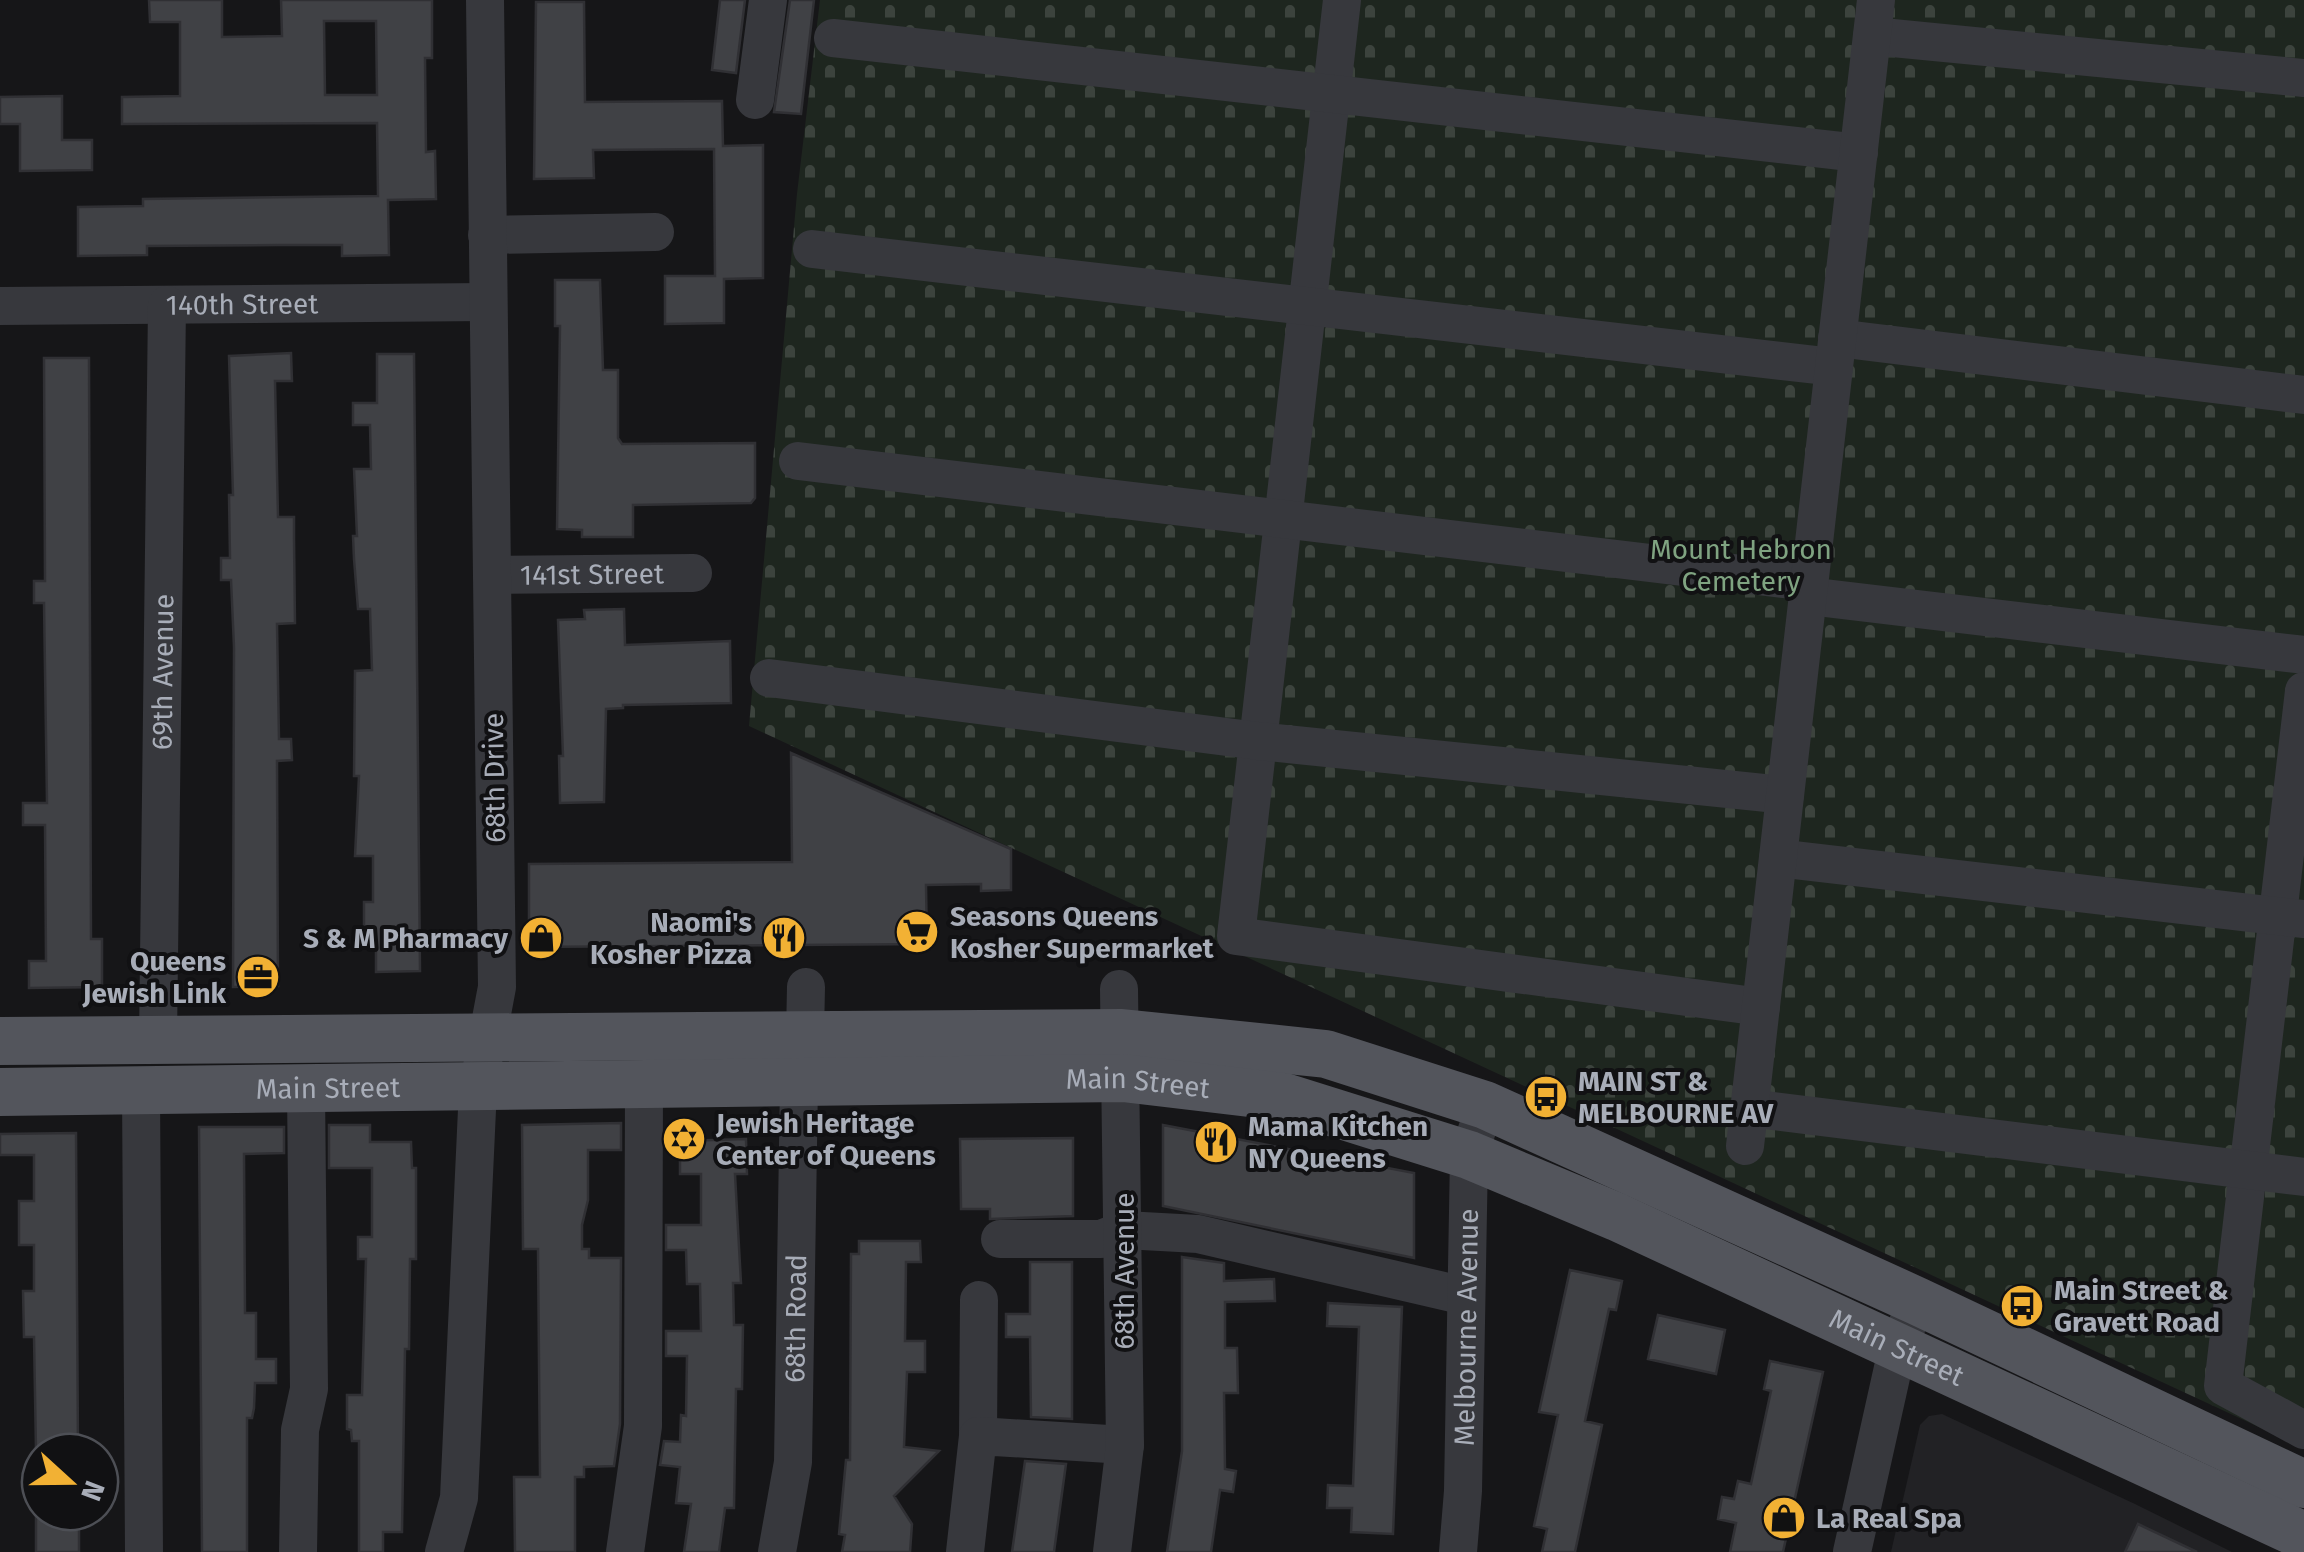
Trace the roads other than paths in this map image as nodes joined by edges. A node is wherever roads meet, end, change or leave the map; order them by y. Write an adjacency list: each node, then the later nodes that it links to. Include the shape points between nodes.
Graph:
1 (485, 0): 11 (street, 68th Drive)
2 (768, 0): 8 (street)
3 (1342, 0): 7 (street)
4 (1874, 18): 6 (street); 9 (street)
5 (833, 38): 7 (street)
6 (2304, 78)
7 (1332, 93): 9 (street); 16 (street)
8 (755, 100)
9 (1858, 153): 17 (street)
10 (655, 232): 11 (street)
11 (487, 235): 13 (street, 68th Drive)
12 (812, 249): 16 (street)
13 (487, 302): 14 (street, 140th Street); 22 (street, 68th Drive)
14 (167, 305): 15 (street, 140th Street); 36 (street, 69th Avenue)
15 (0, 306)
16 (1307, 308): 17 (street); 20 (street)
17 (1836, 353): 18 (street); 23 (street)
18 (2304, 394)
19 (798, 461): 20 (street)
20 (1283, 521): 23 (street); 27 (street)
21 (694, 574): 22 (street, 141st Street)
22 (492, 575): 35 (street, 68th Drive, via 497,987)
23 (1808, 589): 24 (street); 28 (street)
24 (2304, 656)
25 (769, 678): 27 (street)
26 (2304, 691): 30 (street)
27 (1258, 741): 28 (street); 32 (street, via 1236,936)
28 (1785, 794): 29 (street)
29 (1778, 858): 30 (street); 32 (street)
30 (2291, 918): 48 (street)
31 (806, 987): 34 (street)
32 (1761, 1007): 45 (street)
33 (1121, 1034): 34 (main road, Main Street); 38 (main road, Main Street); 44 (main road, Main Street, via 1326,1054); 47 (main road, Main Street, via 1284,1097); 50 (street, 68th Avenue)
34 (805, 1036): 35 (main road, Main Street)
35 (487, 1038): 36 (main road, Main Street); 40 (street, 68th Drive)
36 (158, 1040): 37 (main road, Main Street)
37 (0, 1041)
38 (799, 1083): 39 (main road, Main Street); 65 (street, 68th Road, via 793,1462)
39 (644, 1086): 40 (main road, Main Street); 64 (street, via 642,1426)
40 (478, 1088): 41 (main road, Main Street); 63 (street, 68th Drive, via 459,1498)
41 (306, 1090): 42 (main road, Main Street); 62 (street, via 309,1389 300,1430)
42 (140, 1091): 43 (main road, Main Street); 61 (street)
43 (0, 1092)
44 (1485, 1106): 47 (street, Melbourne Avenue); 54 (main road, Main Street)
45 (1750, 1108): 46 (street); 48 (street)
46 (1745, 1146)
47 (1469, 1155): 52 (street, Melbourne Avenue); 55 (main road, Main Street)
48 (2248, 1171): 49 (street); 56 (street, via 2224,1386)
49 (2304, 1177)
50 (1124, 1230): 51 (street, via 1101,1238); 52 (street, via 1198,1234); 58 (street, 68th Avenue)
51 (1000, 1239)
52 (1464, 1296): 68 (street, Melbourne Avenue)
53 (979, 1300): 57 (street)
54 (1917, 1301): 55 (street); 59 (main road, Main Street)
55 (1897, 1350): 60 (main road, Main Street); 69 (street)
56 (2304, 1430)
57 (978, 1436): 58 (street); 66 (street)
58 (1125, 1445): 67 (street, 68th Avenue)
59 (2304, 1484)
60 (2304, 1536)
61 (144, 1552)
62 (298, 1552)
63 (444, 1552)
64 (625, 1552)
65 (777, 1552)
66 (965, 1552)
67 (1112, 1552)
68 (1458, 1552)
69 (1852, 1552)

